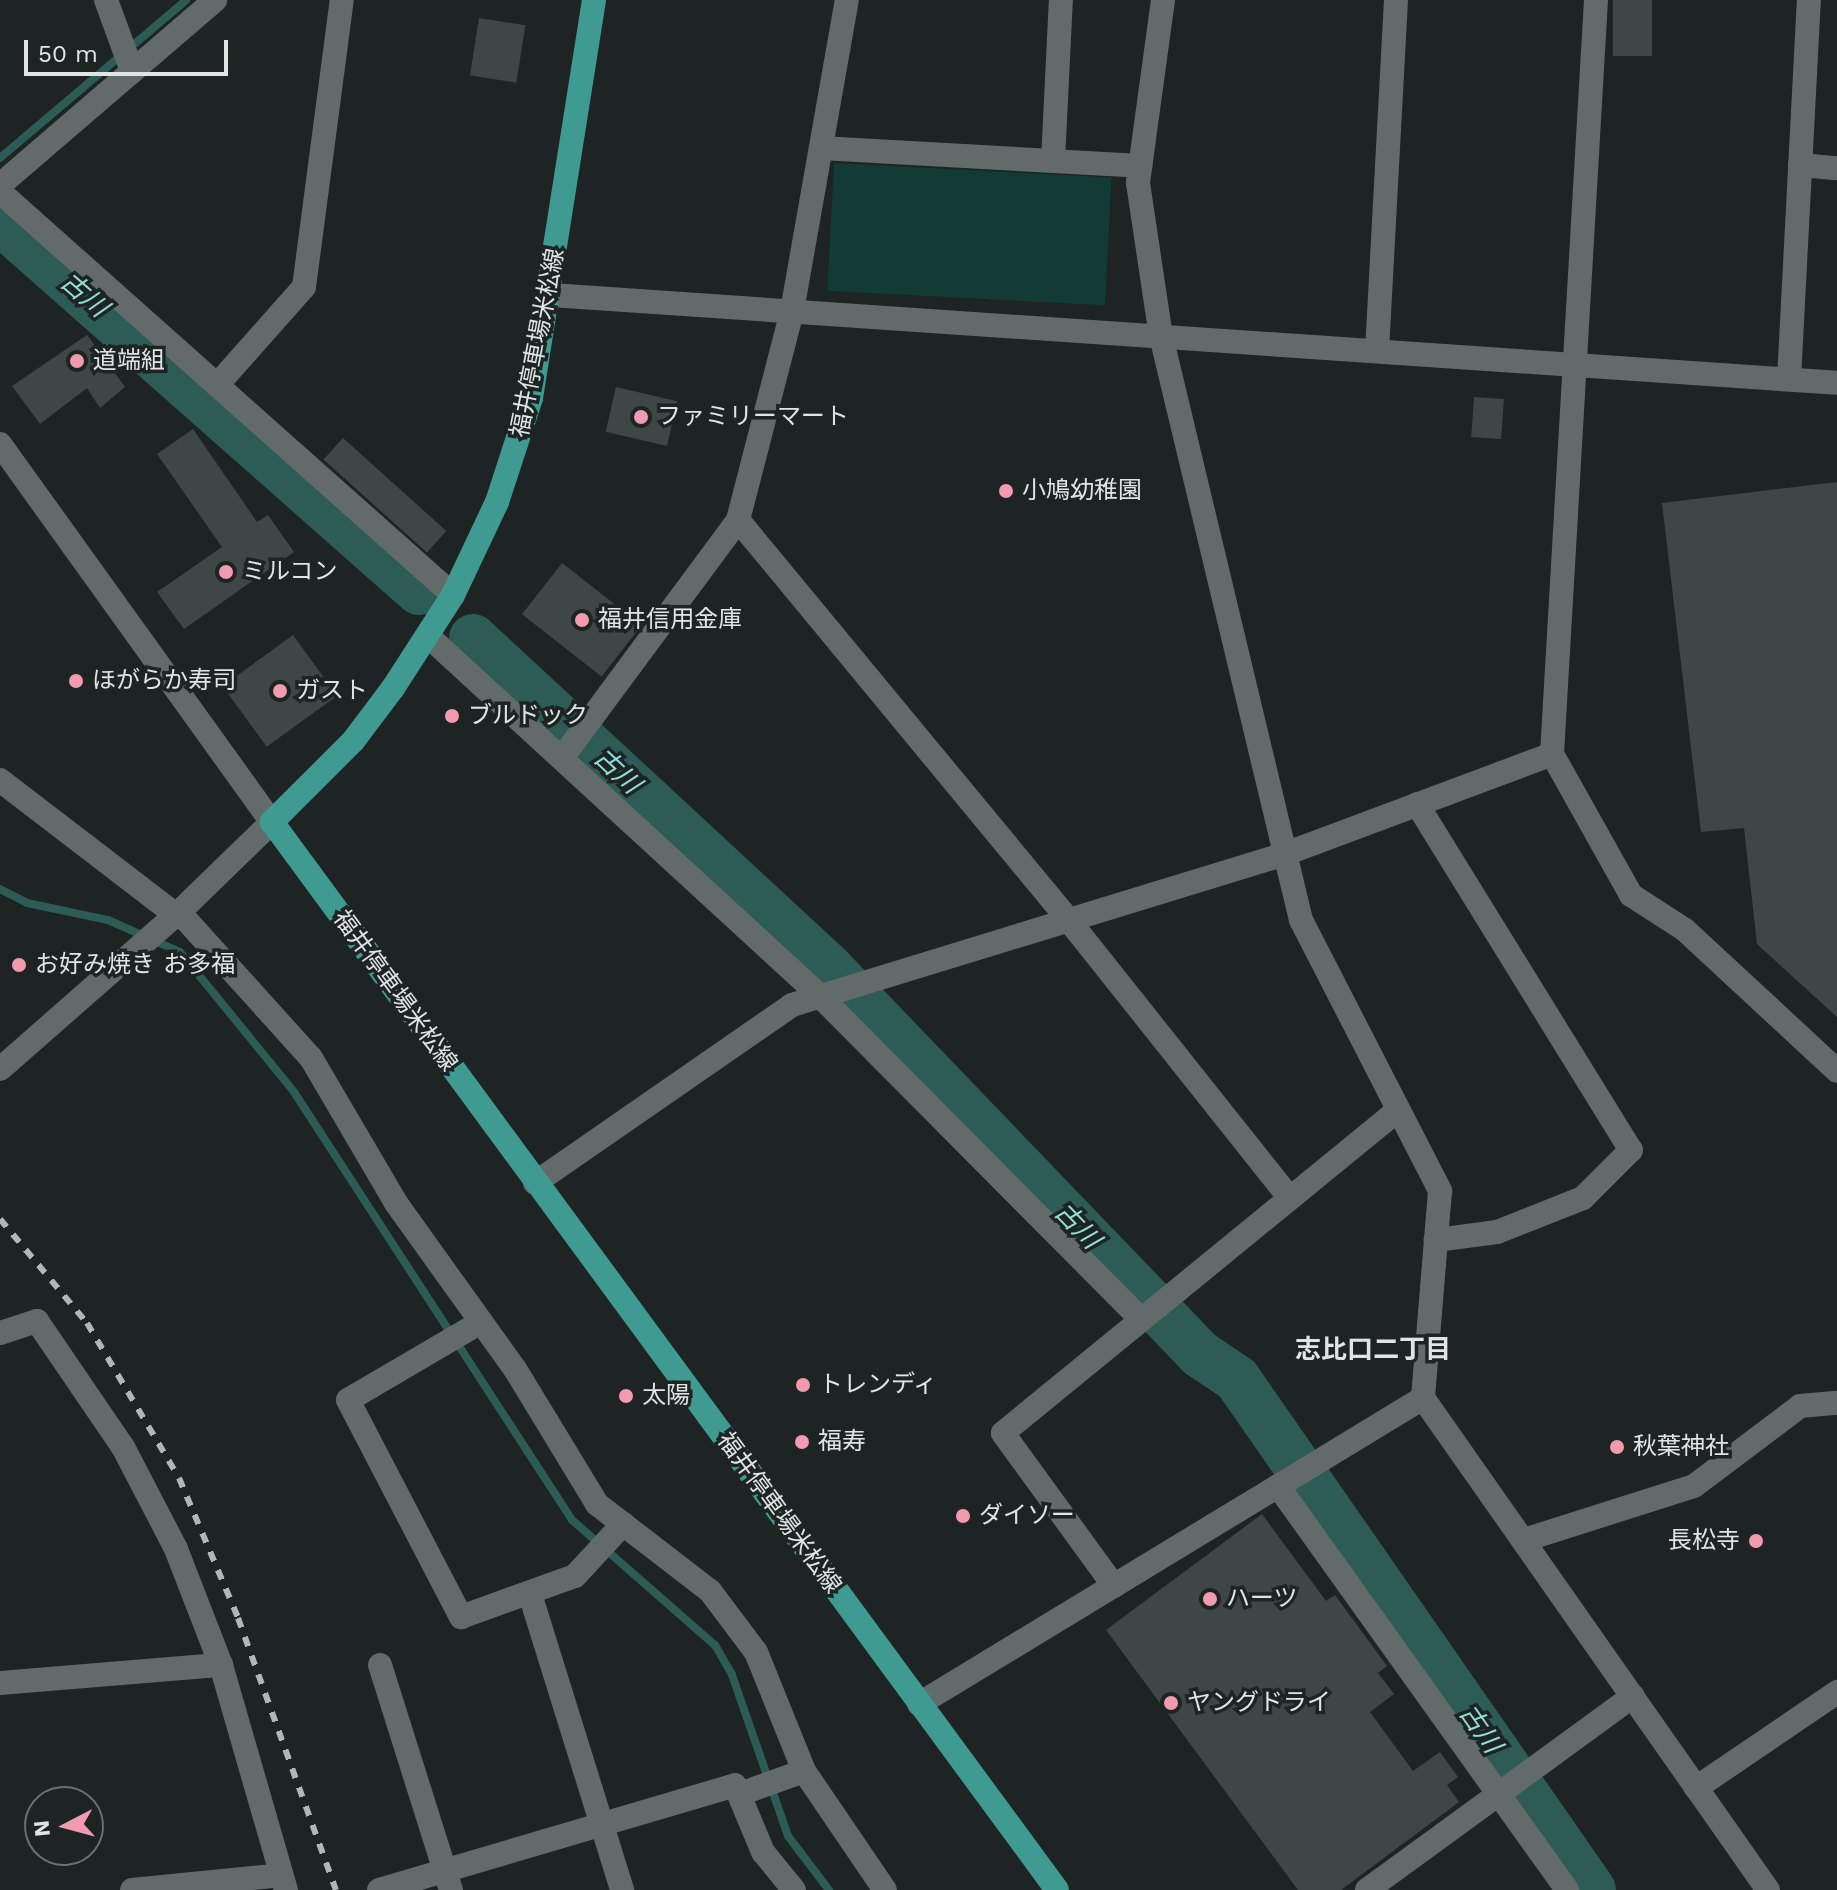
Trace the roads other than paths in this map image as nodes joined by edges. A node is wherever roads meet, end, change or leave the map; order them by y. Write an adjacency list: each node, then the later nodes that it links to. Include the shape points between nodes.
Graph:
1 (106, 0): 11 (street)
2 (215, 0): 11 (street)
3 (342, 0): 26 (street, via 304,287)
4 (594, 0): 19 (main road, 福井停車場米松線)
5 (847, 0): 12 (street)
6 (1060, 0): 13 (street)
7 (1163, 0): 15 (street)
8 (1396, 0): 22 (street)
9 (1596, 0): 23 (street)
10 (1809, 0): 14 (street)
11 (132, 71): 17 (street)
12 (821, 148): 13 (street); 20 (street)
13 (1053, 161): 15 (street)
14 (1800, 165): 16 (street); 24 (street)
15 (1140, 166): 21 (street)
16 (1837, 168)
17 (0, 185)
18 (0, 192): 26 (street)
19 (551, 295): 20 (street); 29 (main road, 福井停車場米松線, via 521,436 487,526)
20 (792, 311): 21 (street); 28 (street)
21 (1161, 336): 22 (street); 36 (street)
22 (1377, 351): 23 (street)
23 (1573, 364): 24 (street); 31 (street)
24 (1789, 379): 25 (street)
25 (1837, 383)
26 (217, 385): 29 (street)
27 (0, 444): 35 (street)
28 (738, 520): 32 (street); 38 (street)
29 (453, 595): 30 (main road, 福井停車場米松線)
30 (428, 636): 32 (street); 35 (main road, 福井停車場米松線, via 353,741)
31 (1552, 754): 34 (street); 41 (street, via 1631,895 1685,930)
32 (562, 758): 39 (street)
33 (0, 780): 37 (street)
34 (1417, 804): 36 (street); 45 (street, via 1631,1150 1583,1198 1497,1232)
35 (272, 822): 37 (street); 43 (main road, 福井停車場米松線)
36 (1285, 854): 38 (street); 42 (street, via 1301,920)
37 (178, 914): 40 (street); 47 (street, via 311,1058 396,1203)
38 (1067, 918): 39 (street); 44 (street)
39 (819, 995): 43 (street, via 792,1005); 46 (street)
40 (0, 1069)
41 (1837, 1071)
42 (1398, 1110): 44 (street); 45 (street, via 1440,1191)
43 (535, 1183): 61 (main road, 福井停車場米松線)
44 (1290, 1198): 46 (street)
45 (1436, 1240): 49 (street)
46 (1141, 1319): 54 (street, via 1003,1433)
47 (481, 1322): 52 (street, via 597,1504); 55 (street, via 348,1400 461,1617)
48 (0, 1333): 56 (street, via 37,1321 123,1447 176,1549)
49 (1423, 1398): 51 (street); 53 (street)
50 (1837, 1403): 53 (street, via 1800,1406 1694,1486)
51 (1278, 1486): 54 (street); 65 (street)
52 (623, 1524): 55 (street, via 575,1576); 62 (street, via 710,1591 747,1640)
53 (1524, 1540): 60 (street)
54 (1114, 1586): 61 (street)
55 (530, 1594): 66 (street)
56 (221, 1665): 58 (street); 68 (street)
57 (380, 1665): 67 (street)
58 (0, 1683)
59 (1837, 1692): 63 (street)
60 (1633, 1696): 63 (street); 65 (street)
61 (919, 1704): 74 (main road, 福井停車場米松線)
62 (804, 1771): 64 (street); 73 (street)
63 (1696, 1788): 77 (street)
64 (740, 1794): 66 (street, via 735,1785); 72 (street, via 763,1852)
65 (1499, 1794): 75 (street); 76 (street)
66 (604, 1823): 67 (street); 71 (street)
67 (448, 1880): 70 (street)
68 (284, 1883): 69 (street)
69 (132, 1890)
70 (379, 1890)
71 (622, 1890)
72 (794, 1890)
73 (885, 1890)
74 (1057, 1890)
75 (1367, 1890)
76 (1567, 1890)
77 (1768, 1890)

